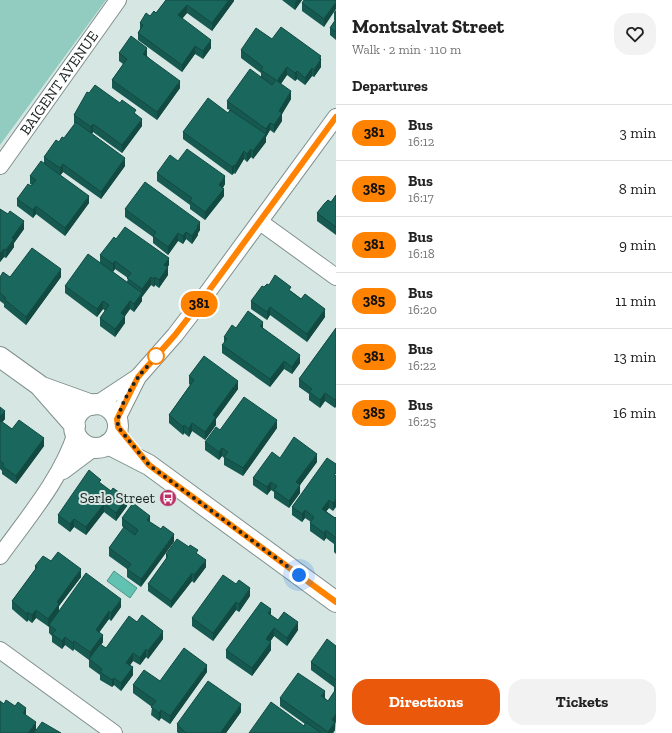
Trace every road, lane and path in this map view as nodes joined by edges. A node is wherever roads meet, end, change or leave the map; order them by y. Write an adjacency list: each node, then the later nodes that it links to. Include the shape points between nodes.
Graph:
1 (118, 0): 3 (street, BAIGENT AVENUE)
2 (336, 117): 4 (street)
3 (0, 166)
4 (260, 222): 5 (street); 7 (street, via 175,335)
5 (336, 277)
6 (0, 357): 8 (street)
7 (138, 377): 9 (street); 11 (street)
8 (39, 385): 9 (street); 10 (street)
9 (94, 404): 10 (street, via 86,406 78,415); 11 (street, via 110,408)
10 (75, 429): 11 (street, via 80,440 87,445); 12 (street, via 70,452)
11 (110, 435): 12 (street); 14 (street)
12 (60, 473): 13 (street)
13 (0, 556)
14 (336, 602)
15 (0, 650): 16 (street)
16 (114, 733)

